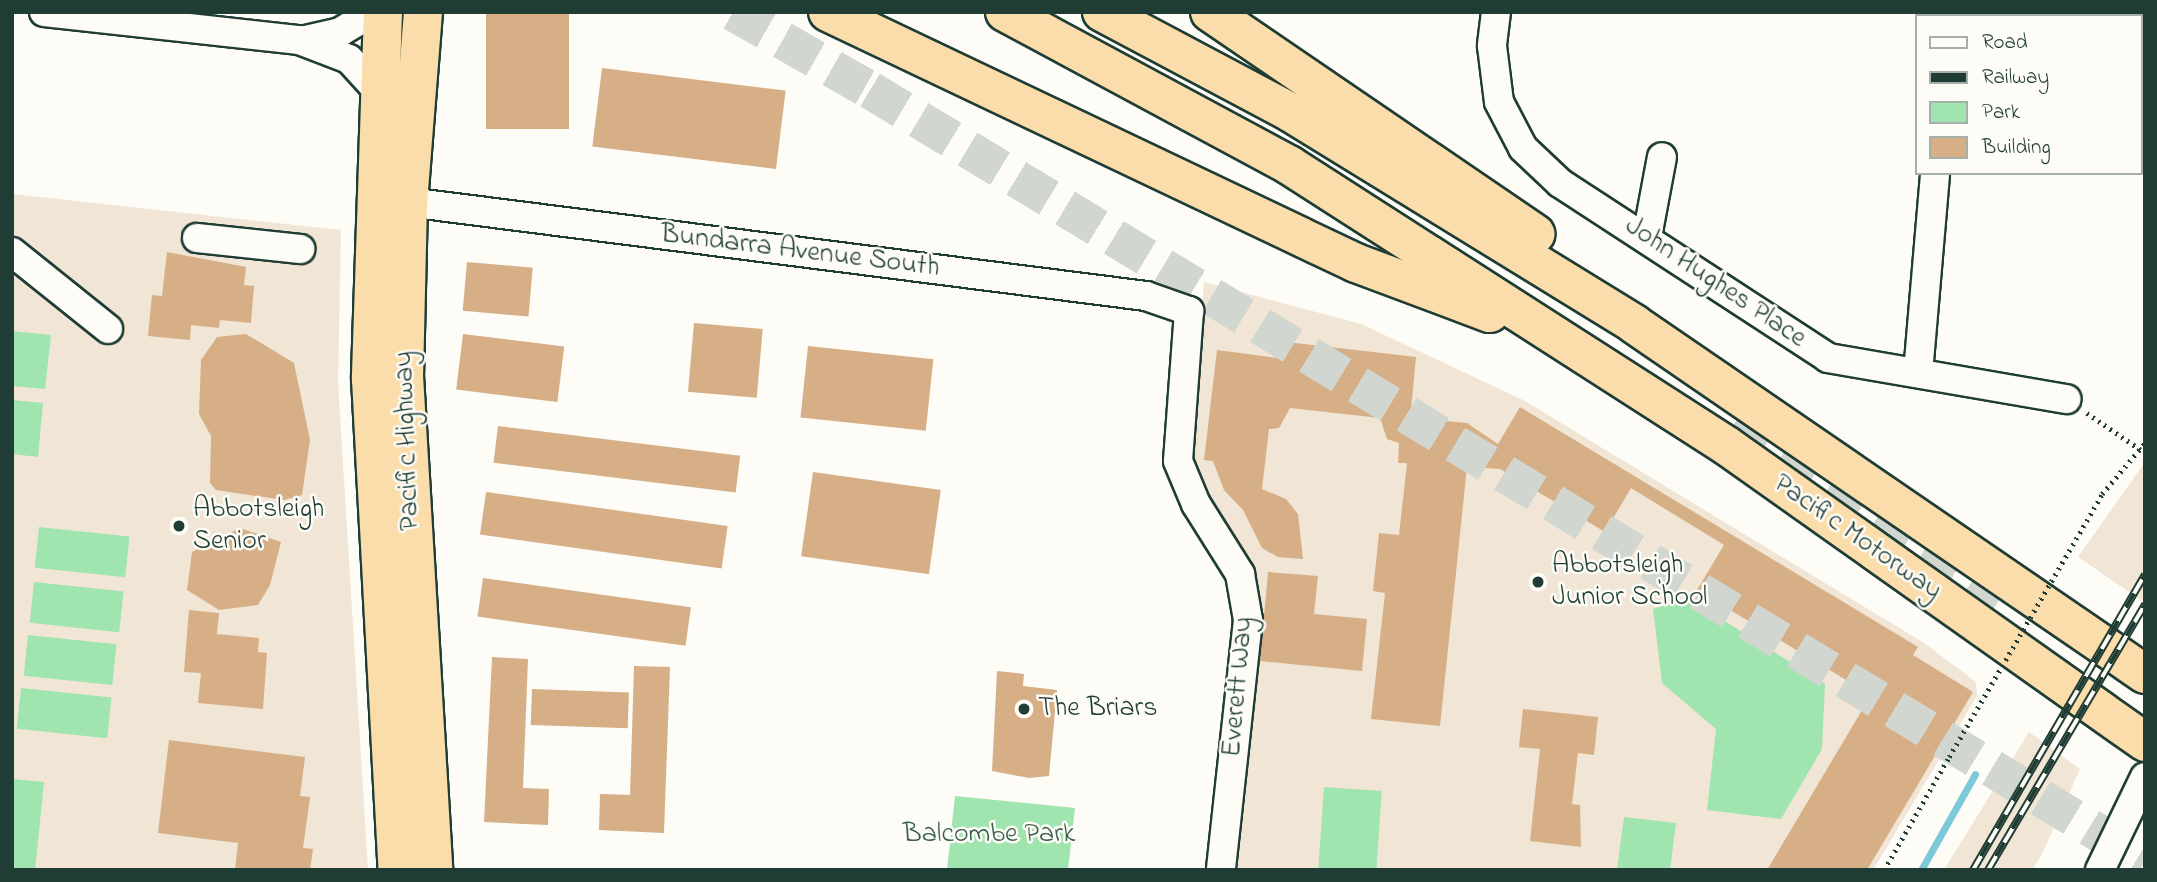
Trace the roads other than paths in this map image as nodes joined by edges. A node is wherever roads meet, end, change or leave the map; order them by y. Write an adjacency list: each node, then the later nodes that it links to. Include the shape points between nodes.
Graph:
1 (44, 12): 10 (street)
2 (373, 12): 10 (street, via 340,33)
3 (383, 12): 11 (highway, Pacific Highway)
4 (423, 12): 14 (highway, Pacific Highway)
5 (828, 12): 21 (highway, via 1356,263)
6 (1005, 12): 21 (highway, via 1289,164)
7 (1102, 12): 24 (highway, via 1302,120 1634,324)
8 (1210, 12): 24 (highway, via 1672,327)
9 (1496, 12): 16 (street, John Hughes Place, via 1492,46 1499,102 1523,148 1560,183)
10 (299, 40): 11 (street, via 349,59)
11 (379, 92): 28 (highway, Pacific Highway, via 371,379)
12 (1662, 157): 16 (street)
13 (1935, 175): 22 (street)
14 (408, 202): 19 (street, Bundarra Avenue South, via 1146,296); 29 (highway, Pacific Highway, via 404,376)
15 (197, 237): 17 (street)
16 (1647, 237): 22 (street, John Hughes Place, via 1828,358)
17 (300, 249)
18 (12, 252): 20 (street)
19 (1189, 311): 30 (street, Everett Way, via 1178,461 1196,503 1240,574 1248,620)
20 (108, 329)
21 (1564, 341): 26 (highway, Pacific Motorway, via 1727,446)
22 (1918, 373): 23 (street, John Hughes Place)
23 (2066, 399)
24 (1834, 456): 25 (highway, Pacific Motorway)
25 (2145, 674)
26 (2145, 742)
27 (2145, 778): 31 (street)
28 (398, 870)
29 (433, 870)
30 (1221, 870)
31 (2100, 870)

